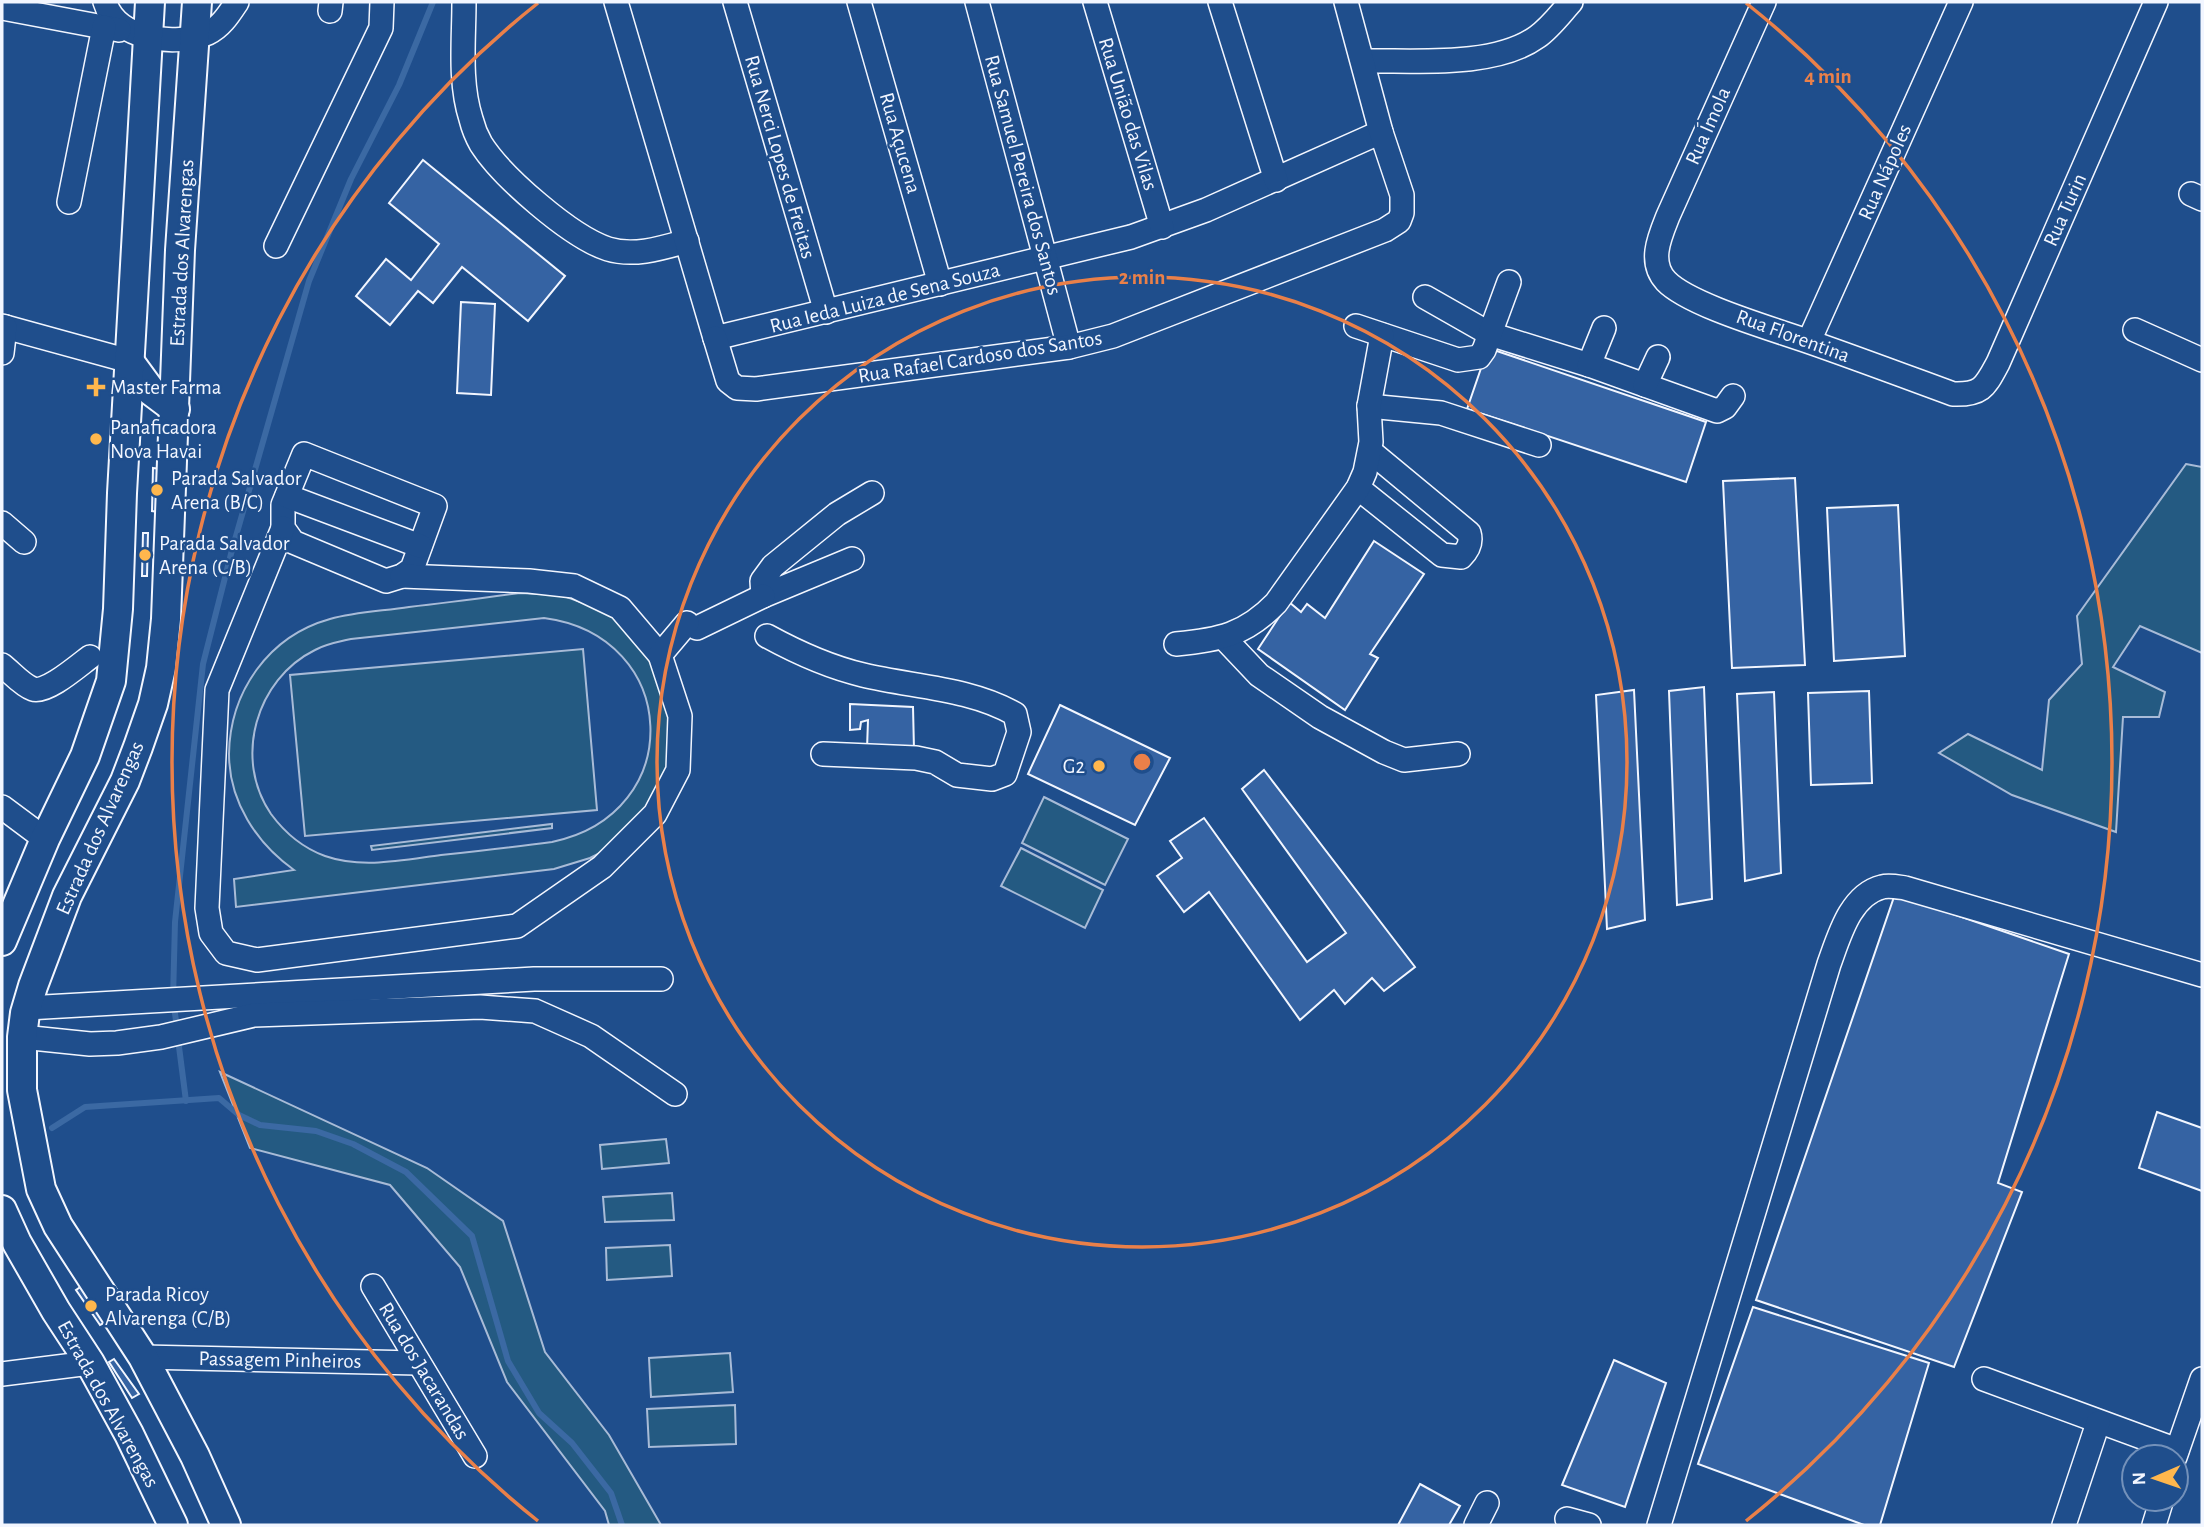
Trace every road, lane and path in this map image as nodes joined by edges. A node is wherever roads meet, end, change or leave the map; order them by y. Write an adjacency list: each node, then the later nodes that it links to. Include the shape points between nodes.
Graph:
1 (103, 2): 19 (street); 21 (street, via 114,20)
2 (150, 2): 21 (main road, Estrada dos Alvarengas)
3 (197, 2): 22 (main road, Estrada dos Alvarengas)
4 (237, 2): 22 (street, via 216,28)
5 (382, 2): 29 (street, via 381,28)
6 (464, 2): 28 (street, via 464,85 470,118 481,143 505,174 555,217 608,249 654,250)
7 (616, 2): 28 (street)
8 (735, 2): 35 (street, Rua Nerci Lopes de Freitas)
9 (859, 2): 33 (street, Rua Açucena)
10 (977, 2): 31 (street, Rua Samuel Pereira dos Santos)
11 (1095, 2): 27 (street, Rua União das Vilas)
12 (1220, 2): 25 (street)
13 (1346, 2): 23 (street)
14 (1571, 2): 23 (street, via 1537,37 1506,51 1440,60)
15 (1764, 2): 30 (street, Rua Ímola, via 1668,216)
16 (1961, 2): 43 (street, Rua Nápoles)
17 (2156, 2): 51 (street, Rua Turin, via 1998,363 1986,384 1970,394)
18 (2, 8): 19 (street)
19 (78, 22): 20 (street)
20 (104, 27): 21 (street); 26 (street)
21 (139, 35): 22 (street); 48 (main road, Estrada dos Alvarengas)
22 (195, 37): 54 (main road, Estrada dos Alvarengas, via 180,250)
23 (1363, 61): 24 (street)
24 (1381, 132): 25 (street, Rua Ieda Luiza de Sena Souza); 44 (street, Rua Rafael Cardoso dos Santos, via 1402,195 1399,220 1385,230 1113,336)
25 (1276, 180): 27 (street, Rua Ieda Luiza de Sena Souza)
26 (69, 202)
27 (1162, 227): 31 (street, Rua Ieda Luiza de Sena Souza)
28 (687, 241): 42 (street)
29 (276, 246)
30 (1656, 253): 43 (street, Rua Florentina, via 1665,280 1680,290)
31 (1045, 259): 33 (street, Rua Ieda Luiza de Sena Souza); 44 (street, Rua Samuel Pereira dos Santos)
32 (1509, 282): 40 (street)
33 (940, 284): 35 (street, Rua Ieda Luiza de Sena Souza)
34 (1425, 297): 40 (street)
35 (826, 312): 42 (street, Rua Ieda Luiza de Sena Souza)
36 (1356, 326): 41 (street)
37 (4, 327): 45 (street); 48 (street)
38 (1604, 328): 49 (street)
39 (2135, 330): 47 (street)
40 (1490, 334): 41 (street, via 1479,357 1458,360); 49 (street)
41 (1382, 335): 53 (street)
42 (715, 338): 44 (street, Rua Rafael Cardoso dos Santos, via 728,381 737,388 755,389)
43 (1809, 341): 51 (street, Rua Florentina)
44 (1069, 347)
45 (2, 353)
46 (1658, 357): 50 (street)
47 (2202, 360)
48 (129, 361): 54 (main road, via 151,391); 76 (main road, Estrada dos Alvarengas, via 111,681 85,756)
49 (1590, 365): 50 (street)
50 (1645, 384): 52 (street, via 1717,411)
51 (1953, 394)
52 (1733, 396)
53 (1369, 406): 55 (street, via 1441,413); 56 (street)
54 (175, 409): 80 (main road, Estrada dos Alvarengas, via 166,619 153,704 125,780 67,896)
55 (1538, 445)
56 (1370, 451): 57 (street); 57 (street, via 1469,533 1467,550 1461,557 1442,555)
57 (1358, 488): 68 (street, via 1276,603 1262,618)
58 (872, 493): 66 (street, via 828,521 773,566 762,581)
59 (287, 496): 61 (street); 63 (street); 63 (street, via 304,454 435,506)
60 (2, 523): 62 (street)
61 (283, 528): 65 (street, via 293,542 386,581); 70 (street, via 217,690 207,908 211,933 226,953 257,960 493,930 517,926 542,910 602,867 655,814 678,770 680,716)
62 (24, 542)
63 (420, 546): 65 (street, via 412,569)
64 (852, 559): 66 (street)
65 (402, 576): 70 (street, via 574,586 620,608)
66 (763, 596): 70 (street, via 692,626)
67 (767, 636): 73 (street, via 808,658 862,675 994,702 1015,714 1019,732 1005,774 992,779 957,775 936,762 916,758)
68 (1224, 638): 69 (street); 74 (street, via 1280,690 1384,752 1404,760)
69 (1176, 644)
70 (660, 655)
71 (90, 657): 72 (street, via 41,690 34,690)
72 (2, 666)
73 (823, 754)
74 (1458, 754)
75 (2, 807): 76 (street)
76 (45, 839): 77 (main road, Estrada dos Alvarengas)
77 (2, 941)
78 (2202, 975): 102 (street, via 1905,888 1884,886 1867,894 1850,913 1829,964)
79 (661, 979): 80 (street, via 534,979)
80 (27, 1008): 81 (main road, Estrada dos Alvarengas)
81 (22, 1037): 82 (street, via 90,1044 161,1037 254,1015 480,1007 535,1012 591,1036); 86 (main road, Estrada dos Alvarengas, via 22,1090 41,1189 83,1268)
82 (675, 1094)
83 (2, 1210): 84 (main road, Estrada dos Alvarengas)
84 (9, 1242): 87 (main road, Estrada dos Alvarengas)
85 (373, 1286): 88 (street, Rua dos Jacarandas)
86 (143, 1357): 88 (street, Passagem Pinheiros); 99 (main road, Estrada dos Alvarengas)
87 (90, 1363): 89 (street); 98 (main road, Estrada dos Alvarengas)
88 (418, 1363): 95 (street, Rua dos Jacarandas)
89 (2, 1374)
90 (1984, 1379): 92 (street)
91 (2202, 1379): 94 (street)
92 (2098, 1423): 93 (street); 103 (street)
93 (2148, 1443)
94 (2180, 1443)
95 (475, 1457)
96 (1488, 1503): 100 (street)
97 (1567, 1518): 101 (street)
98 (173, 1525)
99 (226, 1525)
100 (1476, 1525)
101 (1589, 1525)
102 (1659, 1525)
103 (2064, 1525)

